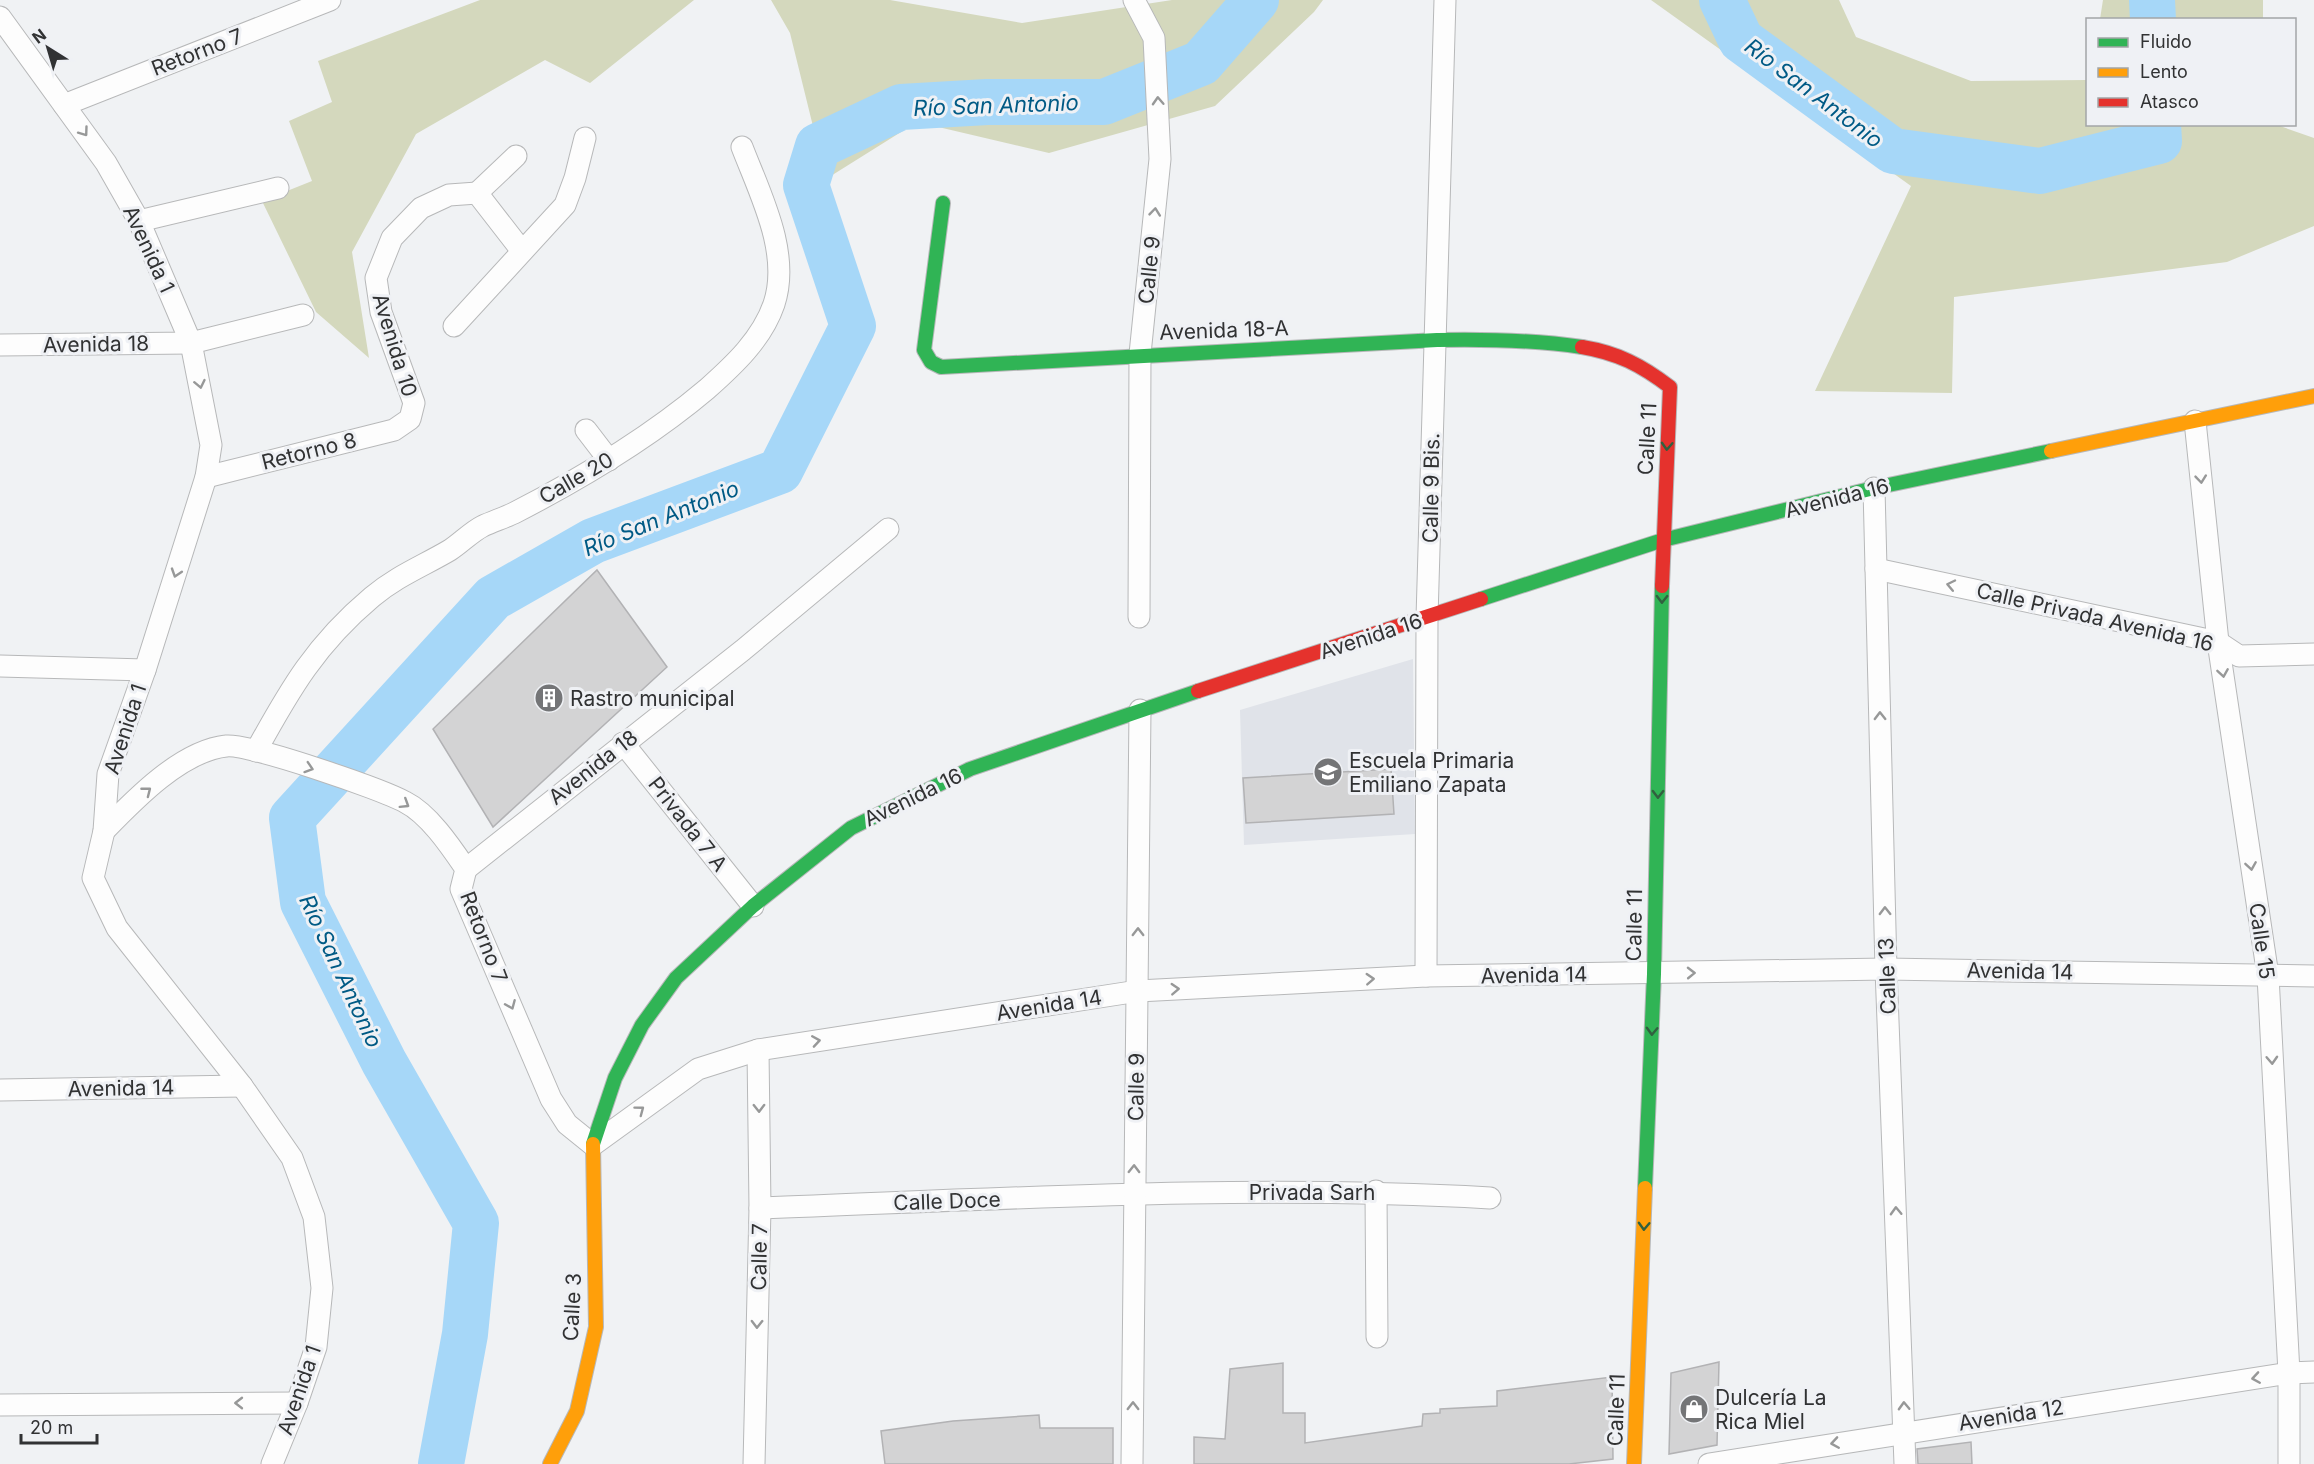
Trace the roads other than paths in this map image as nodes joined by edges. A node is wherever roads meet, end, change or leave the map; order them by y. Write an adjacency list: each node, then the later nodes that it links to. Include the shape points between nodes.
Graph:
1 (330, 0): 5 (street, Retorno 7)
2 (1134, 0): 19 (street, Calle 9, one-way to 2, via 1160,159 1154,38)
3 (1445, 0): 16 (street, Calle 9 Bis.)
4 (4, 27): 5 (street, Avenida 1)
5 (64, 105): 12 (street, Avenida 1, one-way to 12, via 106,163)
6 (585, 138): 13 (street, via 565,205)
7 (742, 147): 25 (street, Calle 20, via 773,229 778,264 774,303 758,334 726,372)
8 (516, 156): 10 (street)
9 (278, 188): 12 (street)
10 (477, 194): 13 (street); 22 (street, Avenida 10, via 450,195 421,208 392,238 376,278 381,312 414,403)
11 (943, 203): 19 (street, Avenida 18-A, via 924,350 931,362 941,366)
12 (139, 221): 17 (street, Avenida 1)
13 (522, 251): 15 (street)
14 (303, 315): 17 (street, Avenida 18)
15 (454, 326)
16 (1434, 340): 19 (street, Avenida 18-A); 20 (street, Avenida 18-A, via 1494,339 1578,347 1647,366); 32 (street, Calle 9 Bis.)
17 (191, 342): 18 (street, Avenida 18); 26 (street, Avenida 1, one-way to 26, via 210,445)
18 (0, 345)
19 (1140, 354): 31 (street, Calle 9)
20 (1670, 387): 29 (street, Calle 11, one-way to 29)
21 (2314, 396): 23 (street, Avenida 16)
22 (410, 419): 26 (street, Retorno 8, via 394,430)
23 (2195, 421): 27 (street, Avenida 16); 33 (street, Calle 15, one-way to 33)
24 (586, 430): 25 (street)
25 (609, 460): 39 (street, Calle 20, via 481,527 373,596 307,664)
26 (206, 477): 36 (street, Avenida 1, one-way to 36)
27 (1874, 488): 29 (street, Avenida 16); 30 (street, Calle 13)
28 (888, 529): 38 (street, Avenida 18, via 743,650)
29 (1663, 540): 32 (street, Avenida 16); 44 (street, Calle 11, one-way to 44)
30 (1876, 569): 33 (street, Calle Privada Avenida 16, one-way to 30); 43 (street, Calle 13, one-way to 30)
31 (1138, 617)
32 (1427, 618): 37 (street, Avenida 16); 45 (street, Calle 9 Bis.)
33 (2218, 642): 34 (street, Calle Privada Avenida 16, via 2239,656); 46 (street, Calle 15, one-way to 46)
34 (2314, 654)
35 (0, 666): 36 (street)
36 (145, 670): 40 (street, Avenida 1, via 108,774)
37 (1140, 711): 42 (street, Avenida 16, via 970,769 851,828); 48 (street, Calle 9, one-way to 37)
38 (623, 743): 41 (street, Avenida 18); 42 (street, Privada 7 A)
39 (261, 753): 40 (street, Retorno 7, one-way to 39, via 130,804 191,756 227,746); 41 (street, Retorno 7, one-way to 41, via 406,802 444,837)
40 (104, 831): 50 (street, Avenida 1, via 93,878 117,928)
41 (466, 869): 52 (street, Retorno 7, one-way to 52, via 461,889 551,1099 567,1124)
42 (753, 906): 52 (street, Avenida 16, via 676,978 642,1025 615,1078)
43 (1886, 969): 44 (street, Avenida 14, one-way to 43); 46 (street, Avenida 14); 62 (street, Calle 13, one-way to 43)
44 (1654, 974): 45 (street, Avenida 14); 67 (street, Calle 11, one-way to 67)
45 (1426, 976): 48 (street, Avenida 14, one-way to 45)
46 (2268, 976): 47 (street, Avenida 14); 59 (street, Calle 15, one-way to 59)
47 (2314, 976)
48 (1138, 991): 49 (street, Avenida 14, one-way to 48); 54 (street, Calle 9, one-way to 48)
49 (758, 1050): 52 (street, one-way to 49, via 698,1069); 56 (street, Calle 7, one-way to 56)
50 (242, 1086): 51 (street, Avenida 14); 60 (street, Avenida 1, via 292,1158 314,1217 322,1288 316,1347)
51 (0, 1090)
52 (593, 1145): 64 (street, Calle 3, via 596,1327 577,1411)
53 (1376, 1191): 54 (street, Privada Sarh); 55 (street, Privada Sarh); 57 (street)
54 (1134, 1194): 56 (street, Calle Doce); 66 (street, Calle 9, one-way to 54)
55 (1490, 1198)
56 (760, 1208): 65 (street, Calle 7, one-way to 65)
57 (1377, 1337)
58 (2314, 1372): 59 (street, Avenida 12)
59 (2289, 1373): 62 (street, Avenida 12, one-way to 62); 70 (street, Calle 15)
60 (297, 1403): 61 (street, one-way to 61); 63 (street, Avenida 1)
61 (0, 1405)
62 (1905, 1432): 68 (street, Avenida 12, one-way to 68); 69 (street, Calle 13)
63 (272, 1464)
64 (550, 1464)
65 (754, 1464)
66 (1132, 1464)
67 (1634, 1464)
68 (1709, 1464)
69 (1905, 1464)
70 (2289, 1464)

